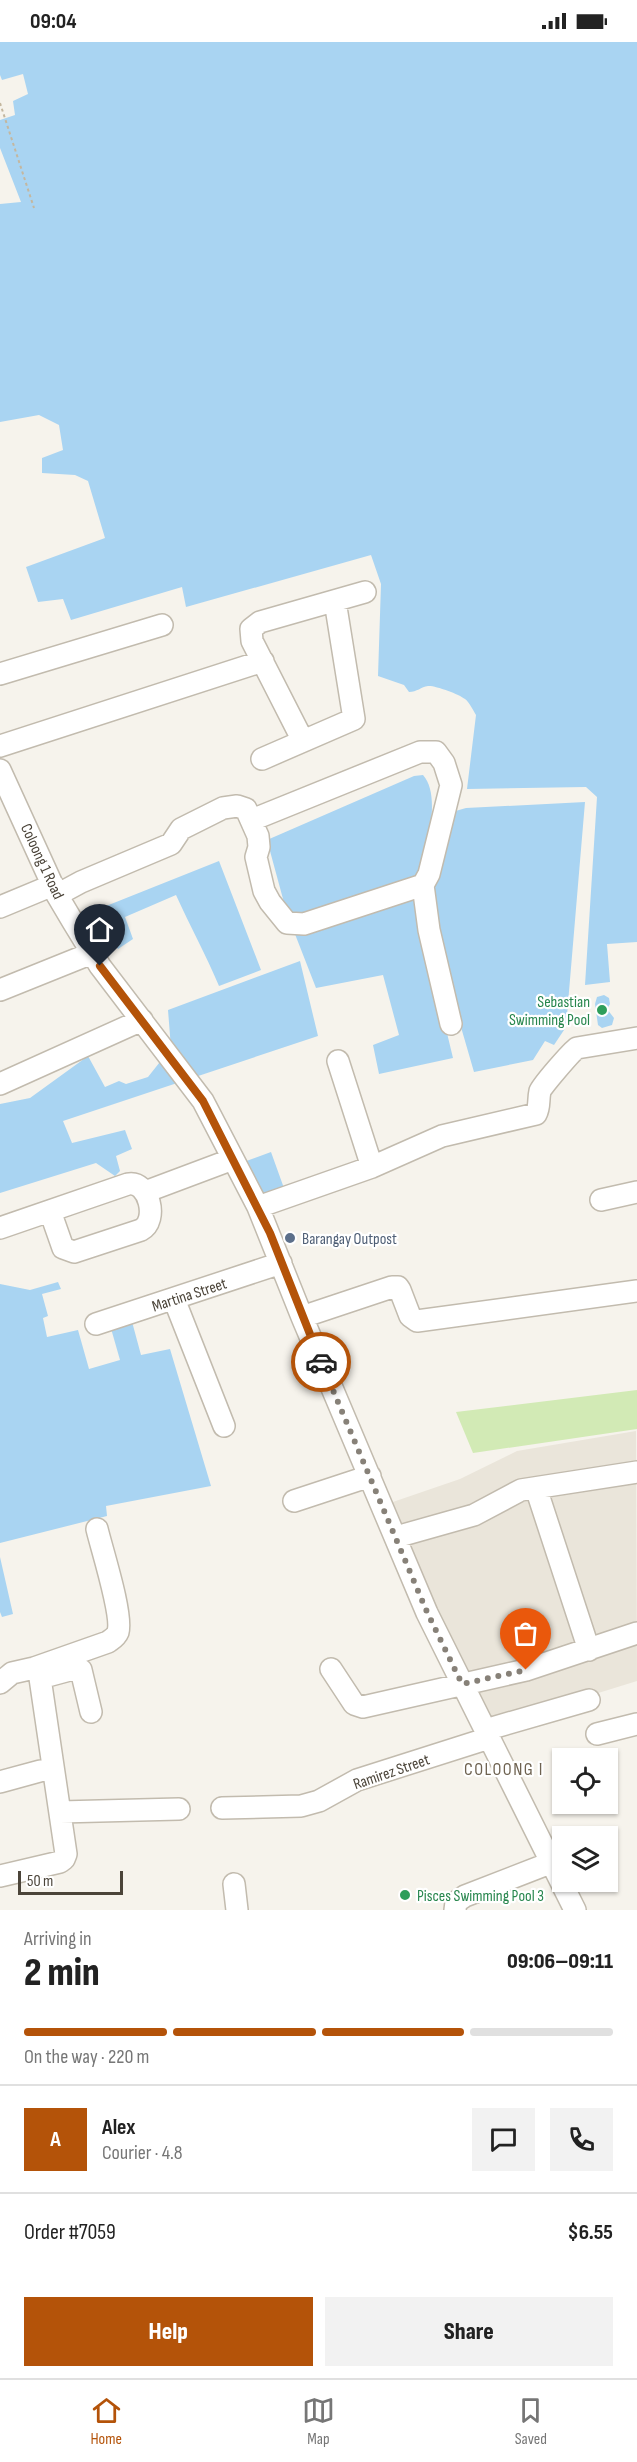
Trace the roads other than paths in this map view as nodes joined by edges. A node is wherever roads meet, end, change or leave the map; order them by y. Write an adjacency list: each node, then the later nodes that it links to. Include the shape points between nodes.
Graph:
1 (365, 592): 2 (street)
2 (335, 601): 4 (street, via 255,625 251,635); 6 (street, via 354,719)
3 (162, 625): 5 (street)
4 (262, 661): 6 (street); 7 (street)
5 (0, 674)
6 (303, 741): 8 (street)
7 (0, 746)
8 (262, 759)
9 (3, 782): 12 (street, Coloong 1 Road)
10 (252, 820): 11 (street, via 258,836 256,857 264,891 287,923 304,924); 11 (street, via 420,752 436,752 451,784); 12 (street, via 242,807 223,808 181,829 171,844)
11 (423, 885): 17 (street, via 429,930)
12 (55, 890): 13 (street); 14 (street, Coloong 1 Road)
13 (0, 907)
14 (92, 953): 15 (street); 16 (street, Coloong 1 Road)
15 (0, 990)
16 (142, 1020): 20 (street); 21 (street, Coloong 1 Road, via 203,1101)
17 (452, 1024)
18 (637, 1038): 22 (street, via 572,1051 543,1084 536,1114 442,1136)
19 (338, 1061): 22 (street)
20 (0, 1084)
21 (233, 1159): 23 (street); 26 (street, Coloong 1 Road)
22 (372, 1167): 26 (street)
23 (145, 1192): 27 (street, via 137,1184 128,1184); 27 (street, via 151,1215 146,1228 80,1251 63,1248)
24 (637, 1192): 25 (street)
25 (601, 1200)
26 (258, 1206): 29 (street, Coloong 1 Road)
27 (50, 1211): 28 (street)
28 (0, 1228)
29 (281, 1263): 31 (street, Martina Street); 32 (street, Coloong 1 Road)
30 (637, 1291): 32 (street, via 417,1321 410,1316 398,1287 392,1287)
31 (174, 1299): 33 (street, Martina Street); 34 (street)
32 (302, 1317): 36 (street, Coloong 1 Road)
33 (96, 1324)
34 (224, 1426)
35 (637, 1472): 37 (street)
36 (370, 1476): 38 (street); 40 (street, Coloong 1 Road)
37 (536, 1488): 40 (street, via 521,1490 474,1515); 42 (street)
38 (294, 1502)
39 (98, 1529): 44 (street, via 118,1614 115,1637 12,1673)
40 (396, 1537): 45 (street, Coloong 1 Road)
41 (637, 1634): 42 (street)
42 (589, 1650): 45 (street, via 526,1670)
43 (331, 1669): 45 (street, via 358,1707)
44 (0, 1683)
45 (462, 1684): 49 (street, Coloong 1 Road)
46 (589, 1700): 49 (street, Ramirez Street)
47 (91, 1712): 55 (street, via 81,1670 40,1678)
48 (637, 1724): 50 (street)
49 (487, 1734): 53 (street, Ramirez Street, via 357,1780 320,1801 301,1806); 56 (street, Coloong 1 Road)
50 (597, 1734)
51 (40, 1771): 52 (street)
52 (0, 1782)
53 (222, 1808)
54 (178, 1809): 55 (street)
55 (60, 1812): 57 (street, via 64,1859)
56 (550, 1863): 60 (street, via 465,1896 456,1902); 61 (street, Coloong 1 Road)
57 (0, 1876)
58 (234, 1884): 59 (street)
59 (237, 1910)
60 (455, 1910)
61 (575, 1910)

